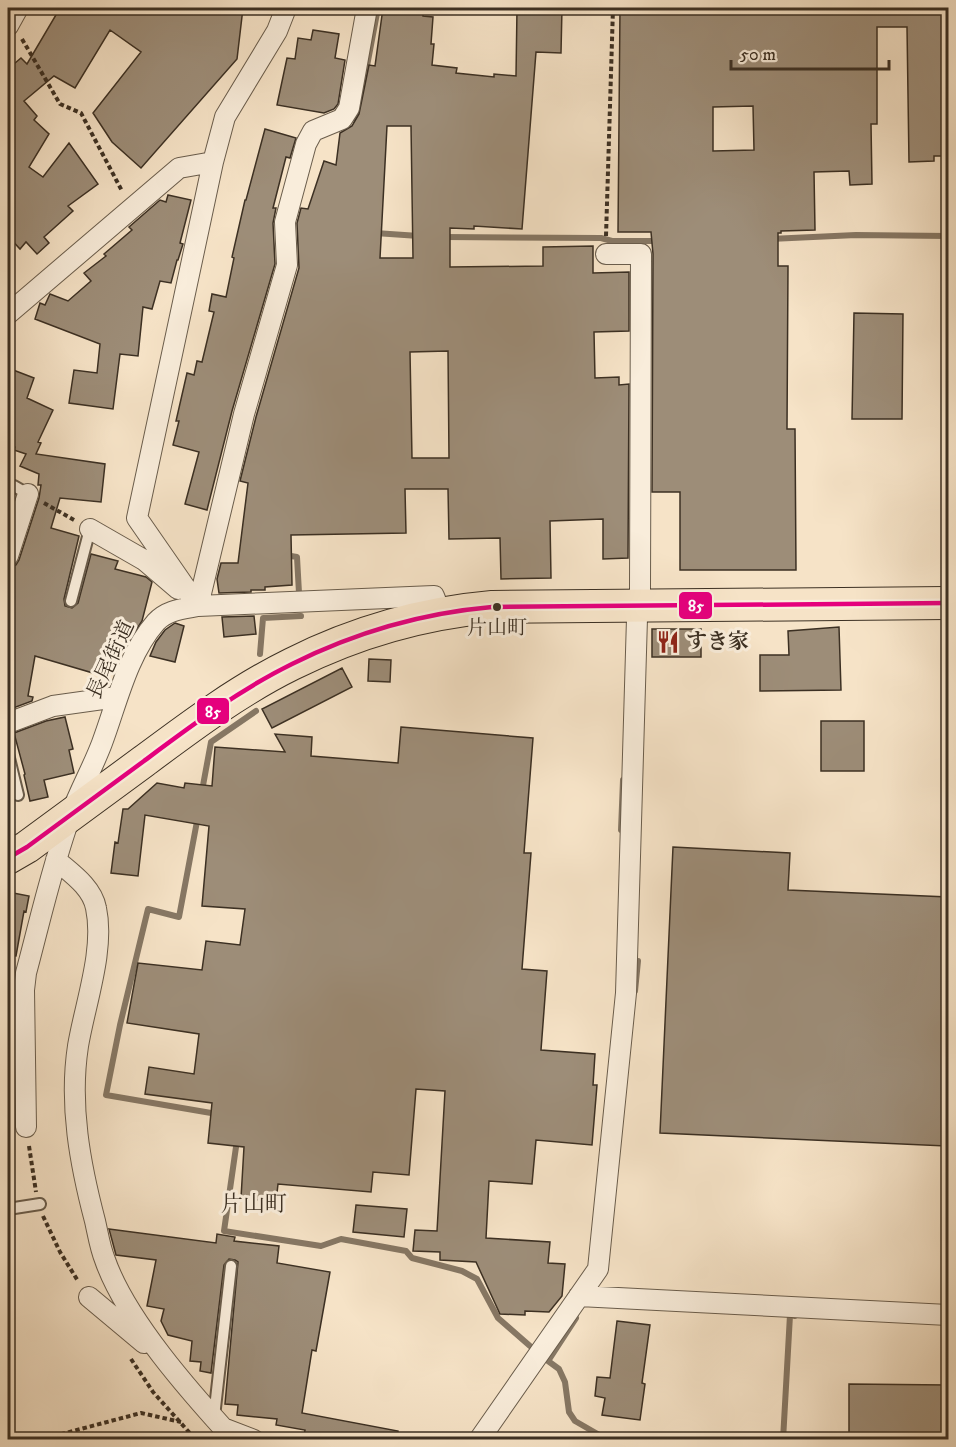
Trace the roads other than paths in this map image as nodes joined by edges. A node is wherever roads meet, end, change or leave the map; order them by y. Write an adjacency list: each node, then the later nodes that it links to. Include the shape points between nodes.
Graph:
1 (286, 8): 3 (street, via 277,32 225,117)
2 (367, 8): 12 (street, via 349,108 342,119 313,131 306,144 285,222 287,265 244,414)
3 (213, 162): 5 (street, via 179,168); 12 (street, via 137,518)
4 (606, 245): 11 (street, via 641,254)
5 (8, 314)
6 (21, 490): 8 (street)
7 (90, 529): 9 (lane); 12 (street, via 144,560)
8 (8, 556)
9 (70, 601)
10 (948, 603): 11 (main road)
11 (639, 605): 13 (main road, via 492,608); 26 (street, via 626,993 598,1269)
12 (198, 606): 13 (street, 長尾街道, via 434,596); 14 (street, 長尾街道, via 172,610 158,621 142,641)
13 (441, 614): 18 (main road, via 379,629 291,664 189,727)
14 (117, 697): 15 (street, via 52,706); 18 (street, 長尾街道, via 89,777)
15 (8, 723)
16 (8, 754): 17 (lane)
17 (18, 795)
18 (71, 814): 19 (main road); 20 (street, 長尾街道)
19 (8, 858)
20 (56, 860): 21 (street, 長尾街道, via 26,973); 29 (street, via 84,884 96,905 99,931 75,1083 85,1184 105,1261 128,1308)
21 (16, 993): 22 (street, 長尾街道)
22 (27, 1127)
23 (40, 1204): 24 (lane)
24 (8, 1209)
25 (231, 1266): 30 (lane)
26 (579, 1296): 28 (street); 32 (street)
27 (89, 1297): 29 (street)
28 (948, 1315)
29 (169, 1364): 30 (street)
30 (224, 1428): 31 (street)
31 (254, 1440)
32 (478, 1440)

